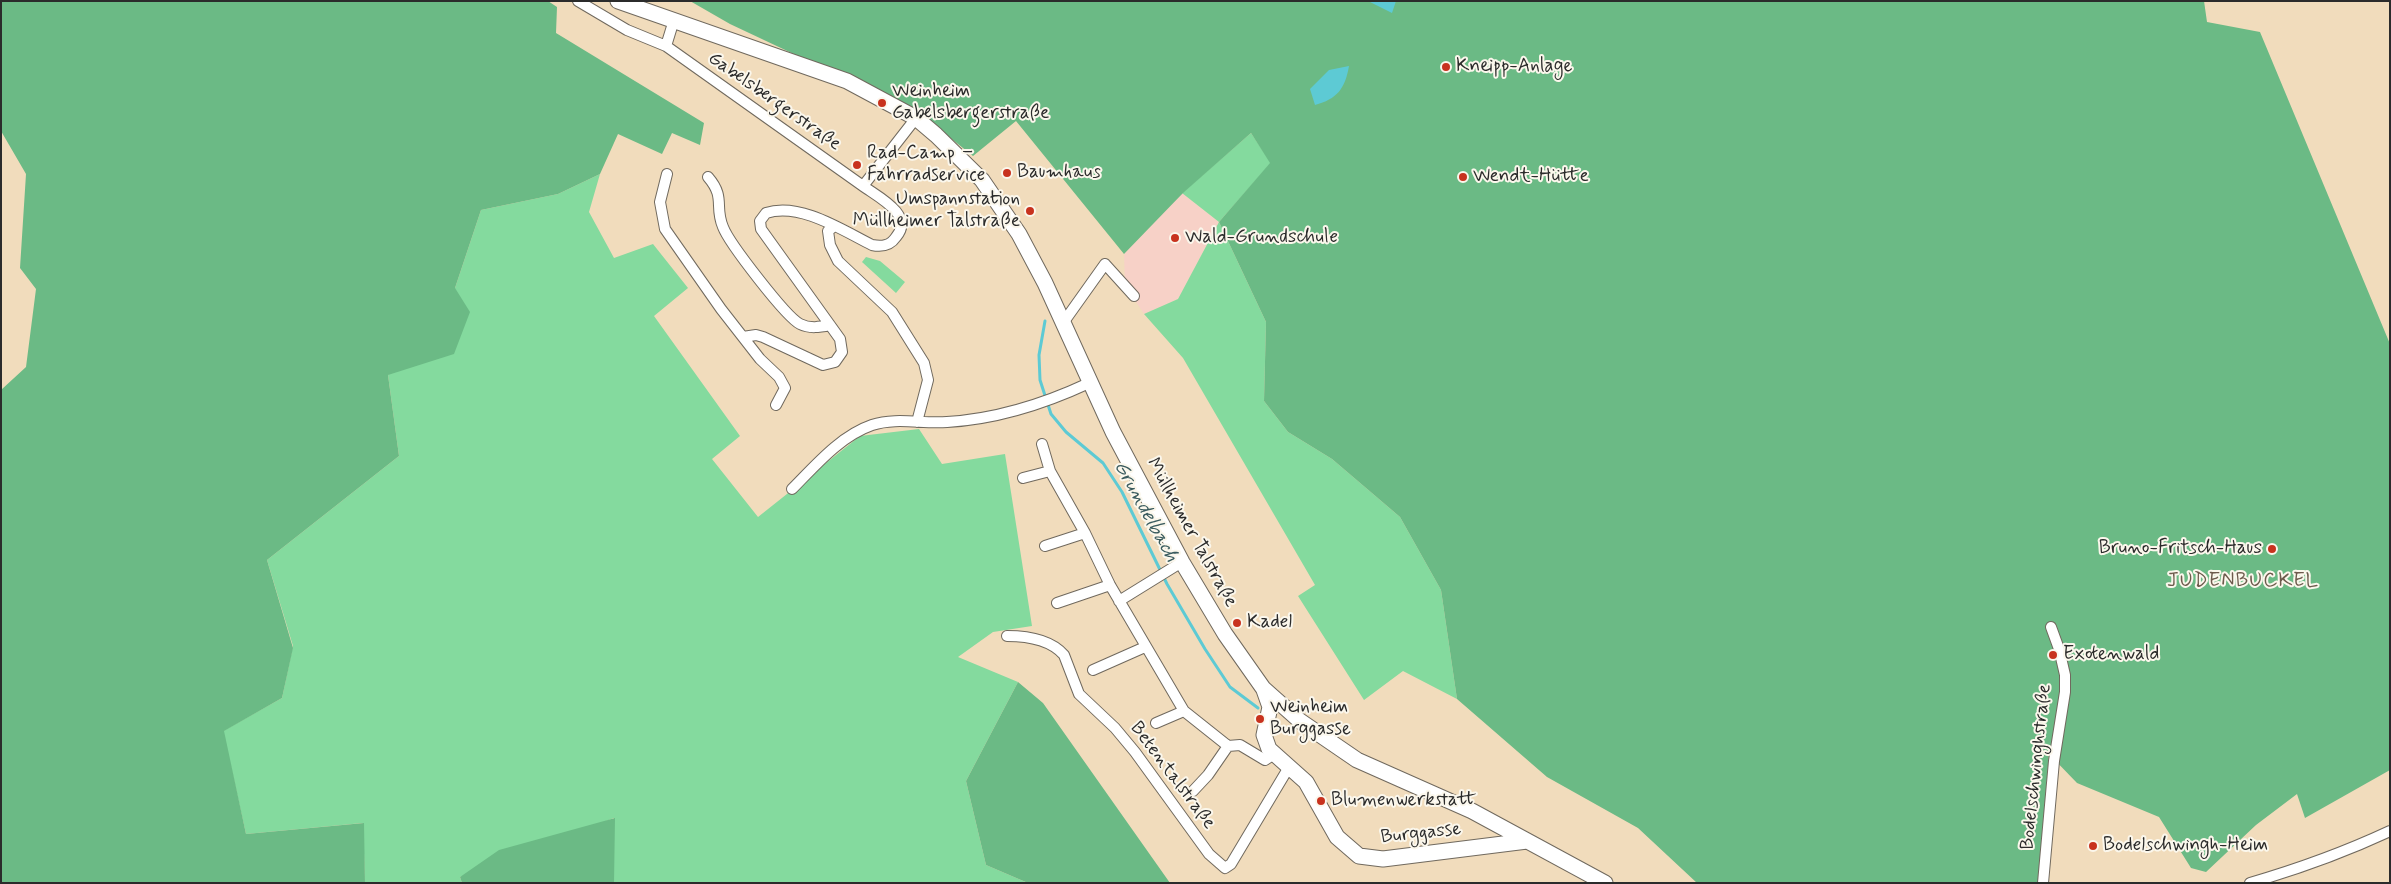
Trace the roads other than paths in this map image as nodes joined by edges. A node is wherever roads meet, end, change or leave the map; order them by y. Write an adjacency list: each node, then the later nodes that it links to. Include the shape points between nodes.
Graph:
1 (578, 1): 5 (street, Gabelsbergerstraße, via 627,30)
2 (618, 1): 3 (main road, Müllheimer Talstraße)
3 (637, 4): 4 (main road, Müllheimer Talstraße)
4 (674, 20): 5 (street); 6 (main road, Müllheimer Talstraße, via 847,82)
5 (666, 46): 9 (street, Gabelsbergerstraße)
6 (916, 118): 9 (street); 12 (main road, Müllheimer Talstraße, via 982,180 1011,221)
7 (667, 174): 14 (street, via 660,202 665,229)
8 (708, 177): 13 (street, via 720,194 720,216 728,236 789,316 804,326 818,328)
9 (863, 186): 10 (street, Gabelsbergerstraße, via 898,213 901,230 892,242 880,247)
10 (833, 227): 13 (street, via 808,214 787,210 766,213 759,225); 17 (street, via 828,231 828,238 838,261 892,312 924,363 928,380)
11 (1134, 296): 12 (street, via 1105,264)
12 (1063, 323): 15 (main road, Müllheimer Talstraße)
13 (830, 325): 14 (street, via 840,339 842,352 835,362 823,365 763,337)
14 (743, 337): 16 (street, via 785,388)
15 (1089, 383): 17 (street, via 1055,399 978,420); 24 (main road, Müllheimer Talstraße)
16 (776, 406)
17 (917, 422): 21 (street, via 891,420 870,425 838,445)
18 (1042, 444): 19 (street)
19 (1050, 471): 20 (street); 22 (street)
20 (1023, 478)
21 (792, 489)
22 (1085, 533): 23 (street); 25 (street)
23 (1045, 546)
24 (1182, 562): 26 (street); 32 (main road, Müllheimer Talstraße, via 1225,634)
25 (1110, 585): 26 (street); 27 (street)
26 (1119, 601): 30 (street)
27 (1057, 602)
28 (2051, 627): 46 (street, Bodelschwinghstraße, via 2063,667 2065,692 2054,761)
29 (1006, 636): 39 (street, Betentalstraße, via 1044,642 1064,655 1079,694 1135,752 1209,854 1225,868 1231,864)
30 (1145, 647): 31 (street); 34 (street)
31 (1093, 670)
32 (1263, 688): 33 (main road, Müllheimer Talstraße); 35 (main road, Burggasse, via 1269,700)
33 (1287, 708): 35 (main road); 41 (main road, Müllheimer Talstraße, via 1300,721 1357,760)
34 (1184, 710): 36 (street); 37 (street)
35 (1269, 714): 38 (main road, Burggasse, via 1265,739)
36 (1156, 723)
37 (1228, 746): 38 (street, via 1240,745 1265,760); 40 (street)
38 (1274, 754): 39 (main road, Burggasse)
39 (1289, 767): 44 (main road, Burggasse, via 1312,790 1337,837 1359,856 1384,859)
40 (1193, 791)
41 (1487, 818): 43 (main road, Müllheimer Talstraße); 44 (main road, Burggasse)
42 (2390, 830): 47 (street, via 2358,846)
43 (1527, 841): 44 (main road, Burggasse); 45 (main road, Müllheimer Talstraße)
44 (1486, 845)
45 (1605, 883)
46 (2044, 883)
47 (2250, 883)

